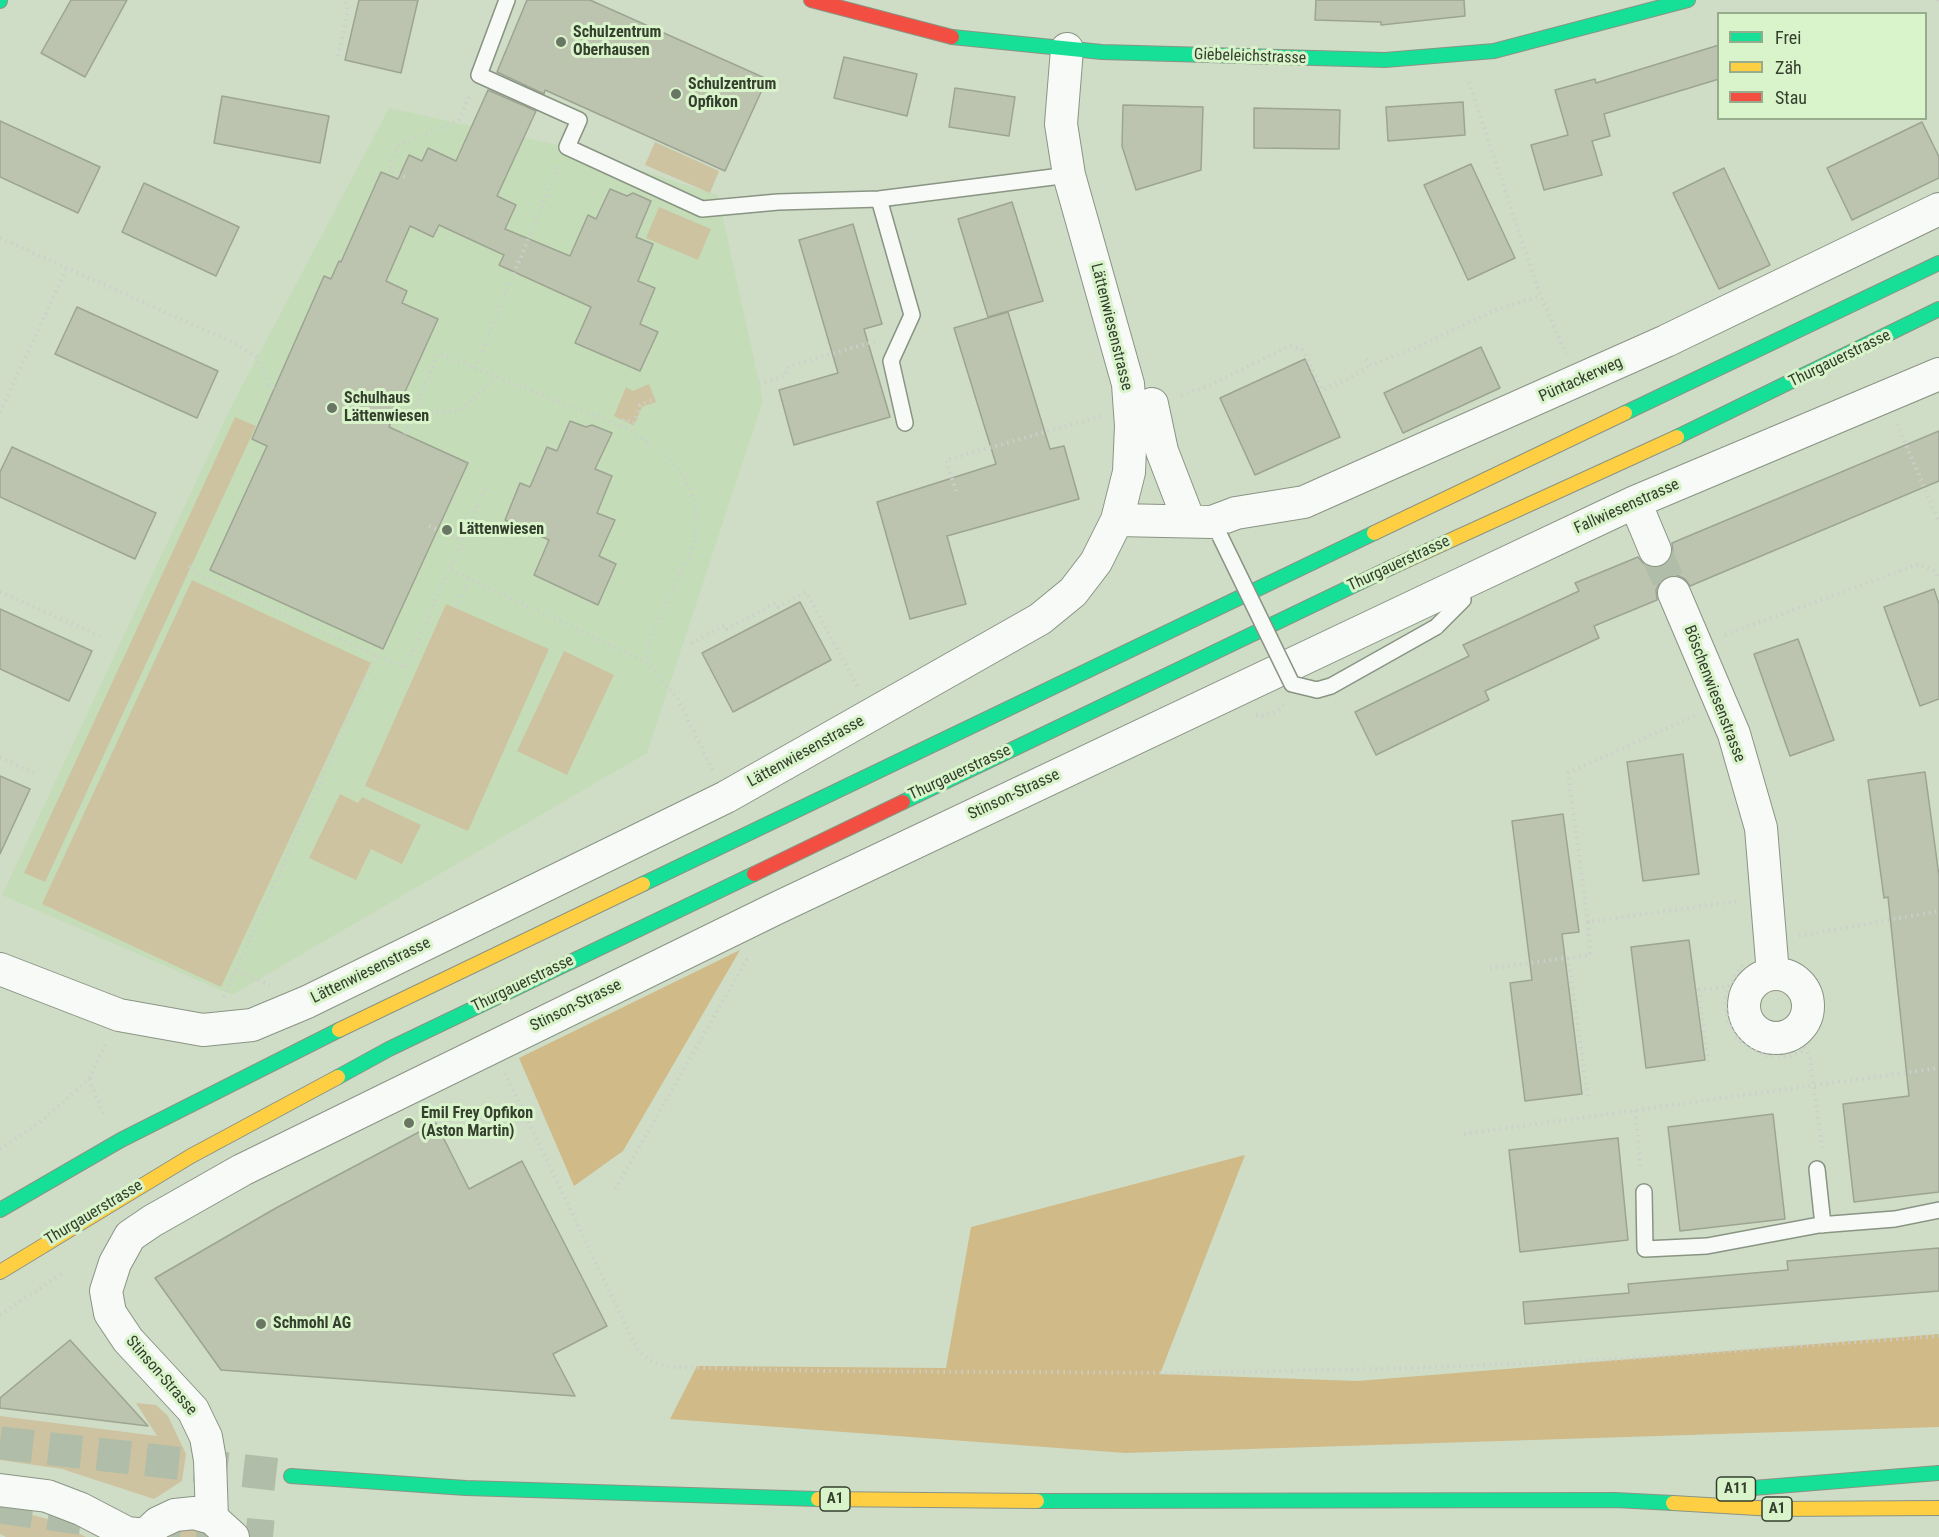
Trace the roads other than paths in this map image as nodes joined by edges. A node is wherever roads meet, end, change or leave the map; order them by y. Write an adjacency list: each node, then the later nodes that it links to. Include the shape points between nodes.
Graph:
1 (507, 0): 6 (lane, via 479,75 579,120 567,147 702,209)
2 (811, 0): 4 (main road, Giebeleichstrasse, via 954,37)
3 (1688, 0): 4 (main road, Giebeleichstrasse, via 1494,51 1461,55 1385,60)
4 (1067, 49): 5 (street, Lättenwiesenstrasse, via 1061,124)
5 (1069, 175): 6 (lane); 14 (street, Lättenwiesenstrasse, via 1128,384 1130,472)
6 (879, 199): 12 (lane, via 912,315 891,361)
7 (1939, 209): 15 (street, Püntackerweg, via 1578,381 1304,502 1236,513)
8 (1939, 263): 24 (main road, via 362,1018 121,1140)
9 (1939, 309): 27 (main road, Thurgauerstrasse, via 1727,414 1415,556 389,1049 191,1156)
10 (1939, 374): 13 (street, Fallwiesenstrasse)
11 (1152, 404): 15 (street, via 1162,452)
12 (905, 423)
13 (1635, 502): 16 (street); 17 (street, Fallwiesenstrasse)
14 (1117, 520): 15 (street, Püntackerweg); 20 (street, Lättenwiesenstrasse, via 1096,562 1073,592 1040,619 726,797 307,1002 252,1025 203,1030 119,1015)
15 (1207, 526): 17 (lane, bridge, via 1292,684 1317,690 1331,686 1436,627 1463,600)
16 (1655, 550)
17 (1459, 585): 19 (street, Fallwiesenstrasse)
18 (1674, 593): 21 (street, Böschenwiesenstrasse, via 1734,734 1761,828)
19 (1320, 650): 33 (street, Stinson-Strasse, via 777,908 242,1170 130,1236 106,1291 110,1313 128,1340 194,1410 206,1437)
20 (0, 969)
21 (1773, 974): 21 (street, via 1791,977 1805,992 1807,1013 1801,1040 1767,1037 1749,1025 1744,1015 1745,994 1751,984)
22 (1817, 1169): 26 (lane)
23 (1644, 1192): 26 (lane, via 1645,1249 1707,1246)
24 (0, 1210)
25 (1939, 1210): 26 (lane, via 1895,1220)
26 (1823, 1225)
27 (0, 1272)
28 (1939, 1473): 31 (main road, A11)
29 (291, 1476): 31 (main road, A1, via 603,1494 909,1501)
30 (0, 1490): 34 (street, via 47,1496 127,1533)
31 (1615, 1500): 32 (main road, A1, via 1774,1509)
32 (1939, 1508)
33 (223, 1528): 34 (street, via 194,1513 158,1522)
34 (143, 1536)

